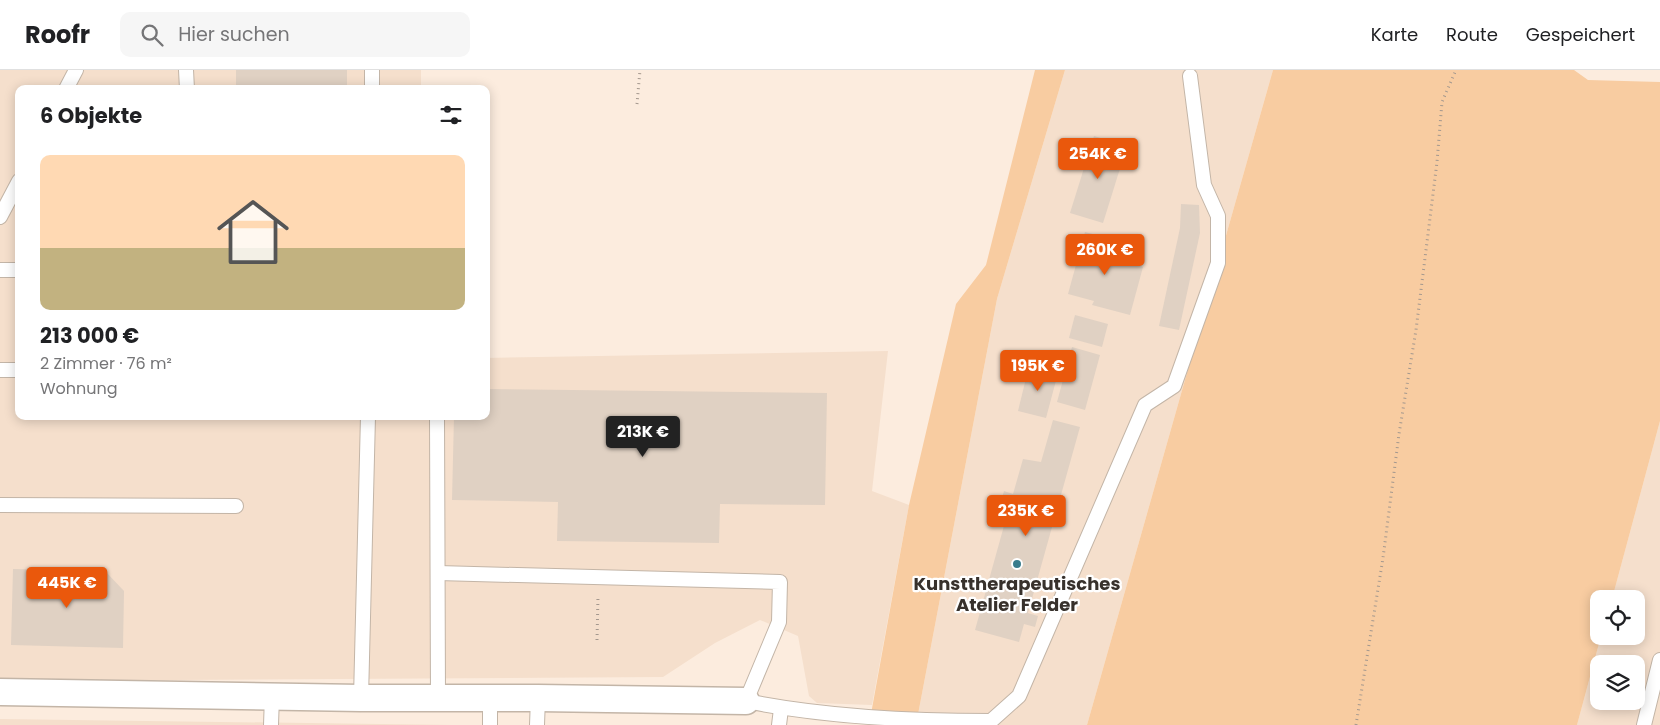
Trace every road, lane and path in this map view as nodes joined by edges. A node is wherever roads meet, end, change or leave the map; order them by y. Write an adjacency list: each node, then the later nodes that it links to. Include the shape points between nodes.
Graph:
1 (76, 70): 7 (lane)
2 (186, 70): 8 (lane)
3 (372, 70): 9 (lane)
4 (640, 70): 10 (path)
5 (1456, 70): 37 (path, via 1442,102 1438,162 1416,330)
6 (1190, 76): 32 (lane, via 1204,185 1218,216 1218,263 1174,386 1145,405 1019,696 991,721 927,721)
7 (68, 85)
8 (187, 85)
9 (372, 85)
10 (637, 104)
11 (15, 189): 12 (lane)
12 (0, 217)
13 (0, 270): 14 (lane)
14 (15, 270)
15 (0, 370): 16 (lane)
16 (15, 370)
17 (368, 420): 27 (lane)
18 (437, 420): 21 (lane)
19 (0, 505): 20 (lane)
20 (236, 506)
21 (438, 573): 22 (lane); 28 (lane)
22 (599, 577): 23 (path); 31 (lane, via 780,582 779,622)
23 (596, 640)
24 (1660, 660): 38 (lane)
25 (0, 692): 26 (street)
26 (272, 696): 27 (street); 33 (lane)
27 (361, 698): 28 (street)
28 (438, 698): 30 (street)
29 (538, 698): 30 (street); 31 (street); 35 (lane)
30 (490, 699): 34 (lane)
31 (746, 702): 32 (lane)
32 (781, 708): 36 (lane)
33 (271, 725)
34 (490, 725)
35 (537, 725)
36 (779, 725)
37 (1356, 725)
38 (1644, 725)

